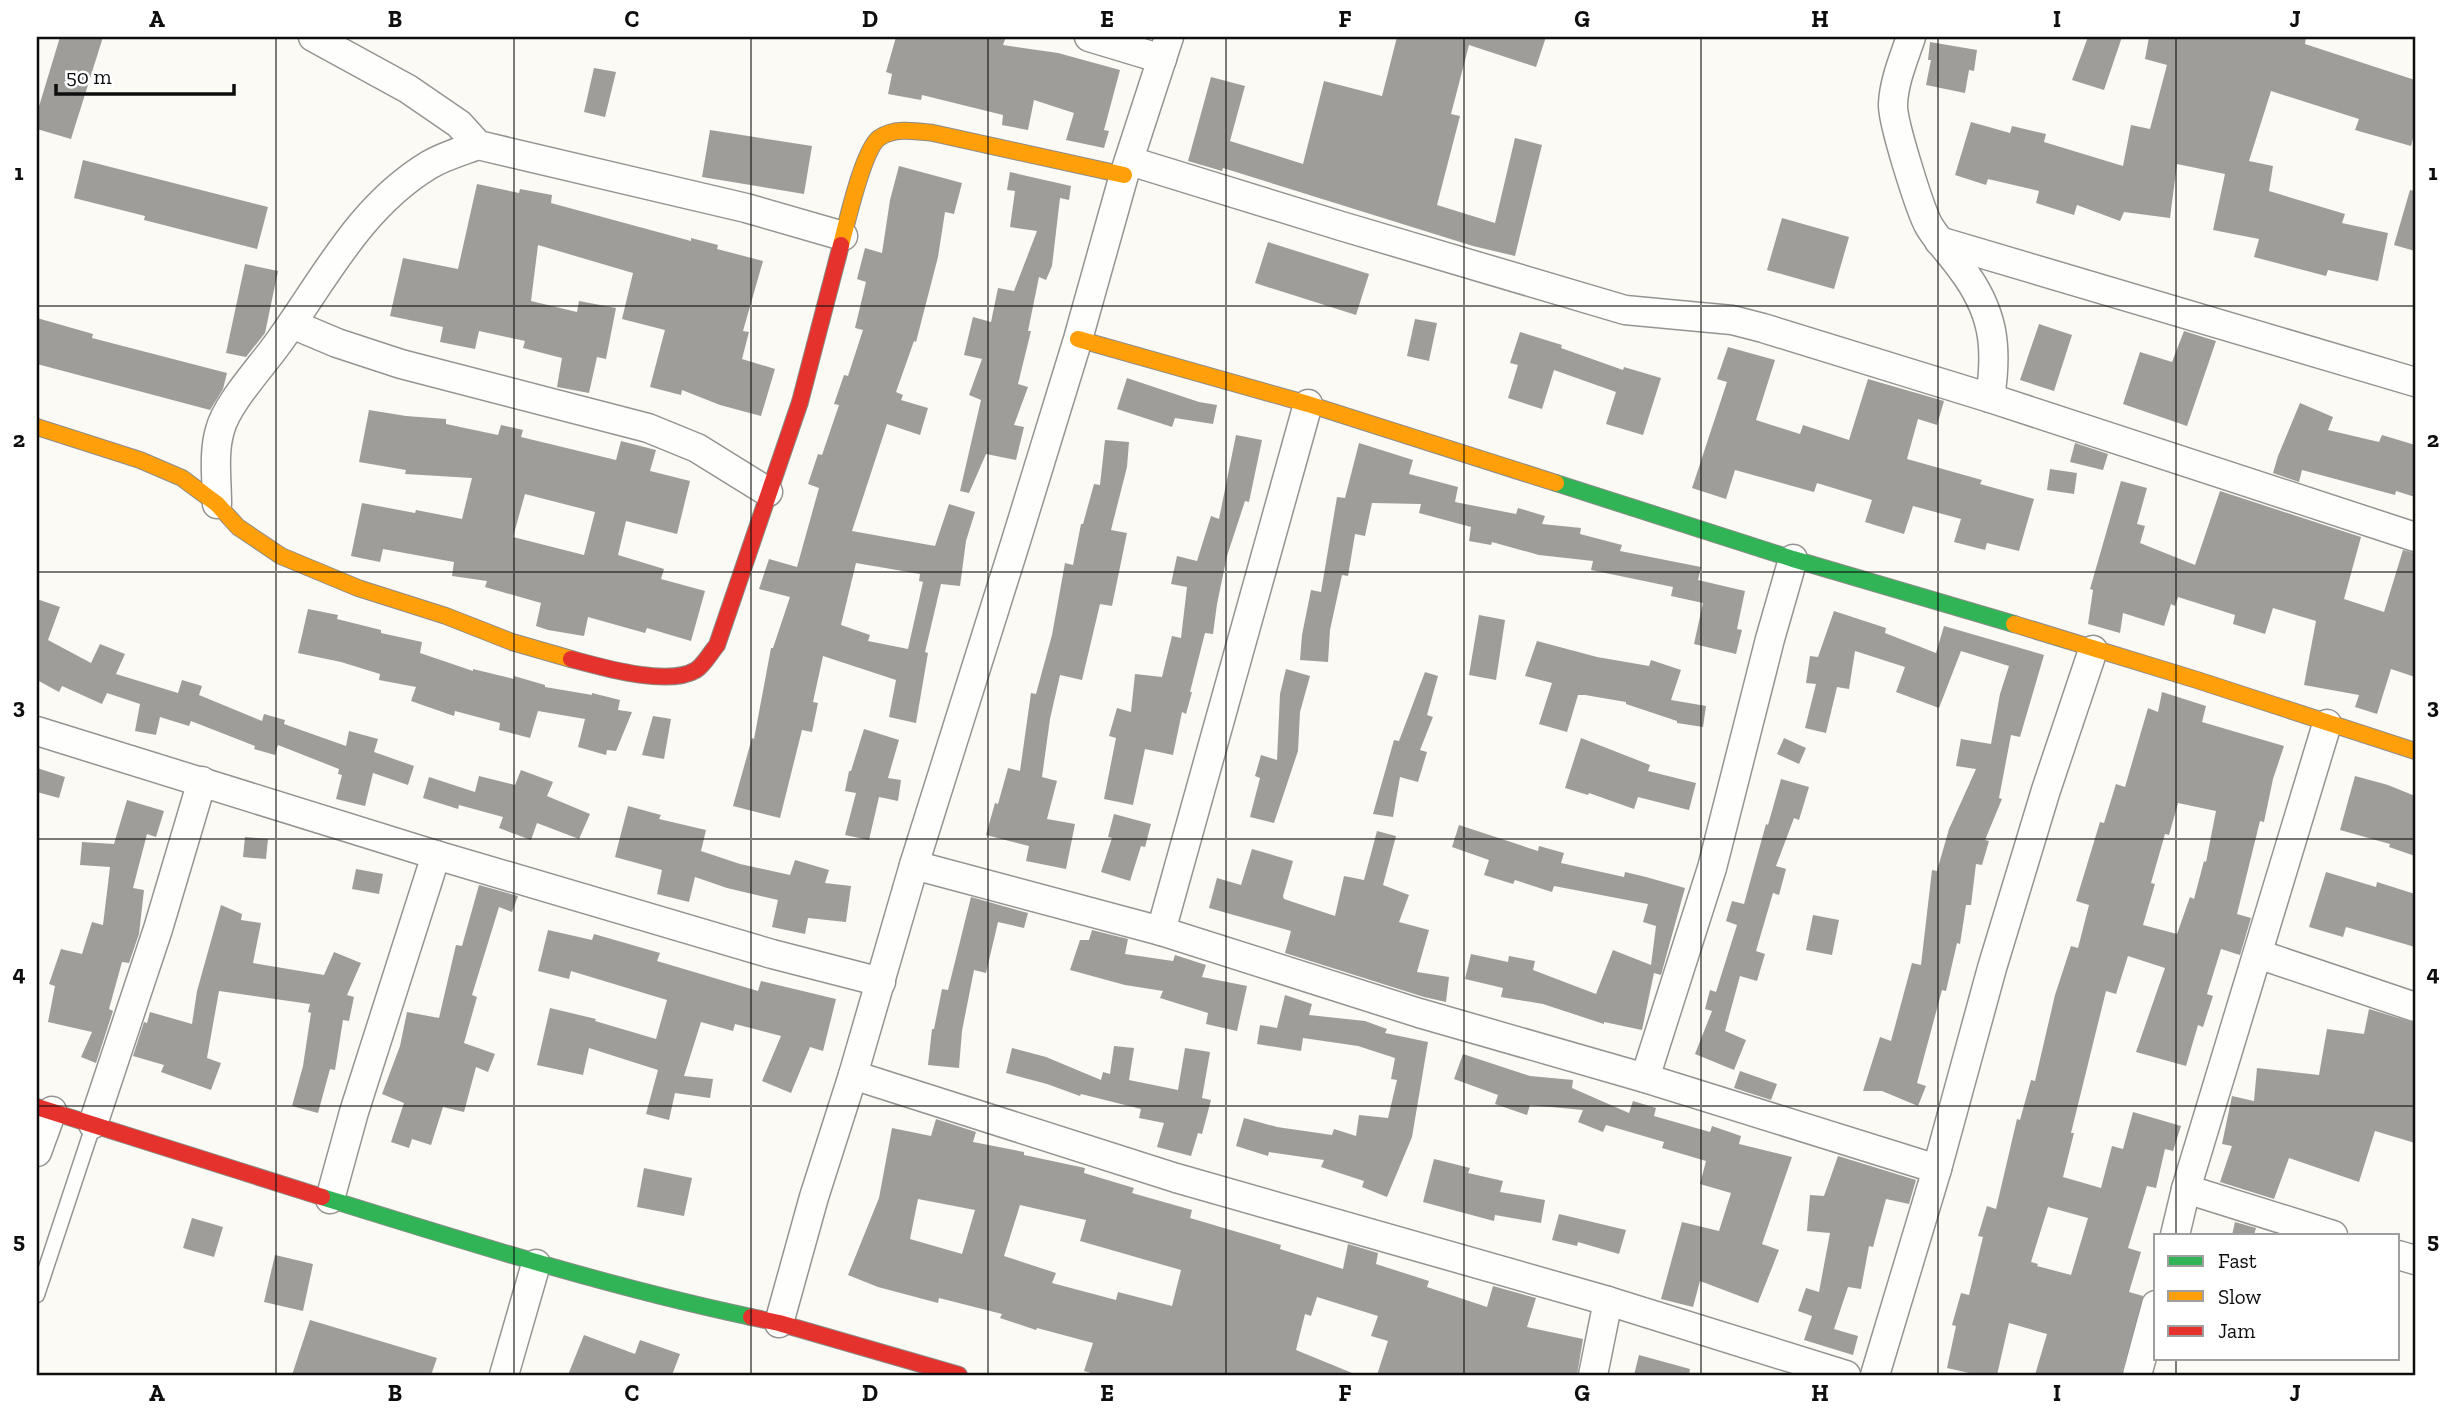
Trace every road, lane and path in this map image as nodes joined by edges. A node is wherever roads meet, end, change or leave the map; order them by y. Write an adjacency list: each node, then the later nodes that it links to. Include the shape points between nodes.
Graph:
1 (313, 37): 5 (street, via 408,89 459,124)
2 (1089, 37): 4 (street)
3 (1911, 37): 8 (street, via 1897,79 1895,123 1927,223)
4 (1165, 48): 6 (street)
5 (478, 145): 7 (street, via 746,208); 9 (street, via 431,164 397,188 354,233)
6 (1127, 168): 7 (street, via 933,133 892,133 880,137 868,151); 10 (street); 12 (street, via 1625,310 1732,320)
7 (843, 236): 15 (street, via 800,402)
8 (1939, 241): 11 (street); 12 (street, via 1980,296 1989,321 1995,367)
9 (292, 324): 15 (street, via 401,364 648,428 697,448); 16 (street, via 220,428)
10 (1078, 339): 13 (street); 25 (street)
11 (2415, 382)
12 (1990, 398): 17 (street)
13 (1308, 404): 18 (street); 26 (street)
14 (37, 426): 16 (street, via 140,460 181,478)
15 (768, 492): 16 (street, via 717,645 696,670 671,677 614,671 358,588 281,556 238,527)
16 (217, 504)
17 (2415, 537)
18 (1793, 559): 19 (street); 31 (street, via 1712,868)
19 (2093, 650): 20 (street); 35 (street, via 1992,968)
20 (2327, 724): 22 (street); 27 (street)
21 (37, 731): 23 (street)
22 (2415, 751)
23 (202, 781): 24 (street); 33 (street)
24 (436, 855): 28 (street); 37 (street)
25 (914, 864): 26 (street); 28 (street)
26 (1161, 931): 31 (street)
27 (2258, 954): 29 (street); 36 (street)
28 (881, 982): 30 (street)
29 (2415, 1007)
30 (853, 1076): 42 (street, via 1176,1178); 44 (street)
31 (1645, 1078): 35 (street)
32 (44, 1109): 33 (street); 34 (street)
33 (93, 1124): 37 (street); 41 (lane)
34 (37, 1152)
35 (1937, 1168): 49 (street)
36 (2186, 1189): 38 (street); 39 (street)
37 (330, 1199): 40 (street)
38 (2175, 1234)
39 (2330, 1234)
40 (536, 1264): 44 (street); 45 (street)
41 (37, 1295)
42 (1608, 1301): 47 (street); 48 (street)
43 (2154, 1312): 50 (street)
44 (779, 1324): 46 (street)
45 (504, 1375)
46 (959, 1375)
47 (1593, 1375)
48 (1846, 1375)
49 (1875, 1375)
50 (2137, 1375)

